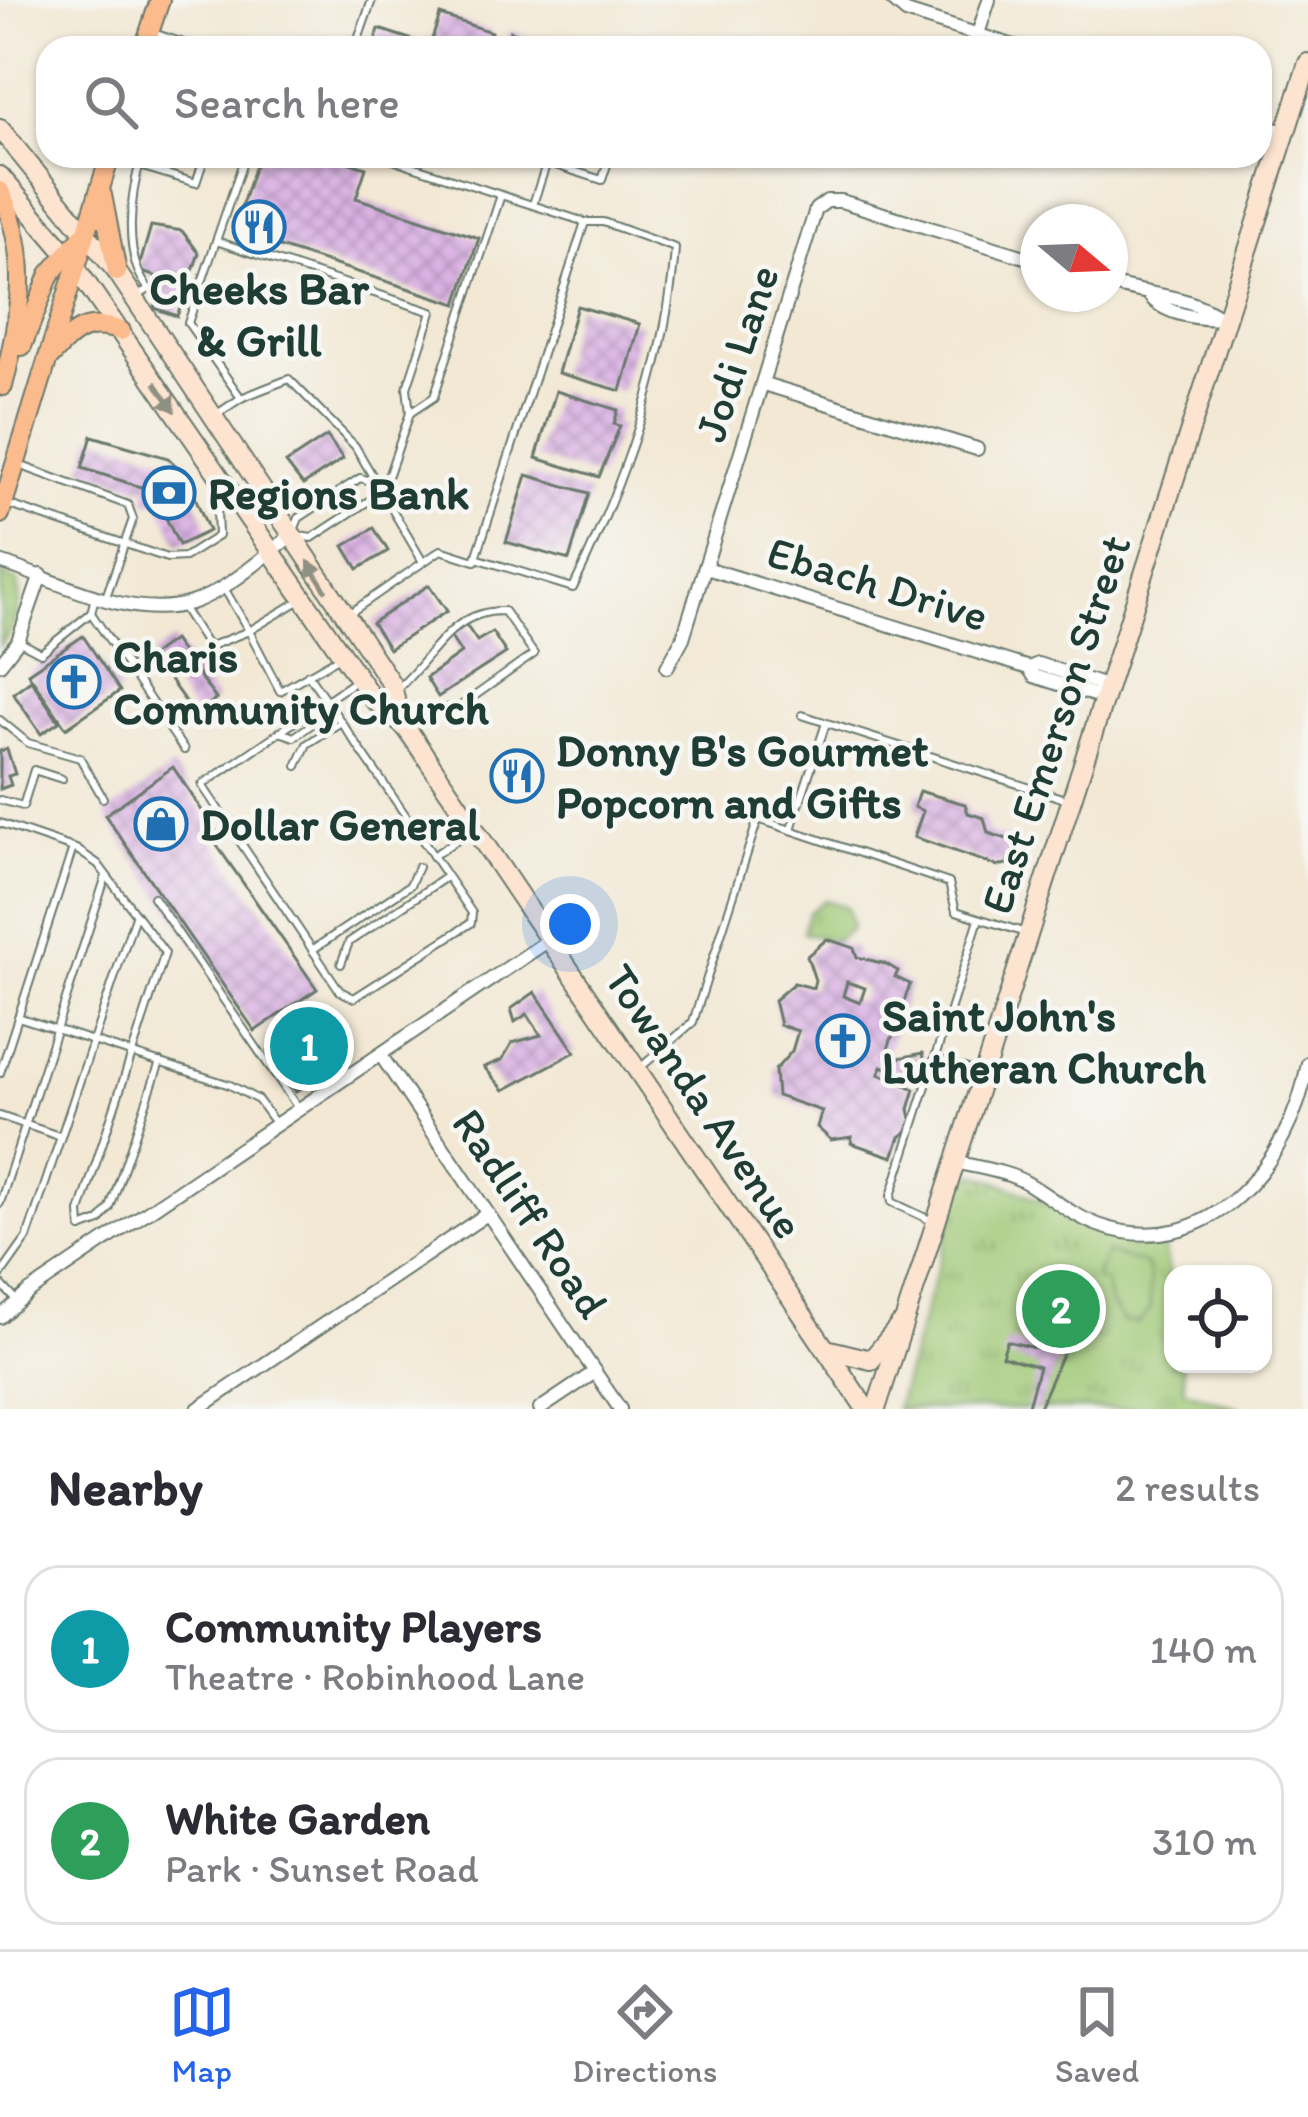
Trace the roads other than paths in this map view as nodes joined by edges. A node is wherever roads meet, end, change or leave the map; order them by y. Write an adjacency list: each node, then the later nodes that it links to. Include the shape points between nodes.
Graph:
1 (160, 0): 6 (main road)
2 (371, 0): 7 (lane)
3 (892, 0): 5 (street, via 906,12)
4 (989, 0): 5 (street)
5 (978, 34): 8 (street)
6 (148, 36)
7 (360, 36)
8 (984, 36)
9 (1308, 63): 12 (main road, East Emerson Street)
10 (1272, 128): 12 (street)
11 (0, 129): 28 (main road, Towanda Avenue)
12 (1286, 133): 34 (main road, East Emerson Street)
13 (107, 168): 23 (main road)
14 (139, 168): 32 (lane)
15 (158, 168): 16 (lane, via 196,183)
16 (201, 168)
17 (240, 168): 29 (lane)
18 (419, 168): 25 (lane)
19 (545, 168): 26 (lane)
20 (565, 168): 21 (lane, via 602,180)
21 (606, 168)
22 (0, 176): 31 (main road, Towanda Avenue)
23 (101, 187): 28 (main road); 32 (main road)
24 (0, 191): 38 (main road, via 15,223 22,284)
25 (501, 195): 26 (lane); 40 (lane, via 434,397)
26 (532, 205): 27 (lane)
27 (585, 222): 50 (lane); 50 (lane, via 675,248 671,298 613,506 573,588)
28 (87, 232): 31 (main road); 32 (main road, Towanda Avenue)
29 (216, 241): 39 (lane, via 188,323); 40 (lane, via 431,312 406,388)
30 (1020, 255): 37 (street, Jodi Lane, via 838,200 816,209)
31 (71, 260): 35 (main road, Towanda Avenue); 36 (main road); 38 (main road, via 50,274)
32 (126, 267): 41 (main road, Towanda Avenue, via 135,298)
33 (1128, 289): 34 (street, via 1187,315)
34 (1223, 319): 68 (main road, East Emerson Street)
35 (121, 331): 36 (main road, via 97,323 76,329); 45 (main road, Towanda Avenue, one-way to 45)
36 (47, 360): 43 (main road)
37 (764, 384): 42 (street); 53 (street, Jodi Lane)
38 (2, 393)
39 (241, 398): 41 (lane); 44 (lane, via 289,379 355,446)
40 (410, 413): 44 (lane, via 389,474)
41 (214, 416): 47 (main road, Towanda Avenue)
42 (977, 449)
43 (15, 464): 46 (main road); 48 (lane, via 128,505 133,519)
44 (378, 483): 47 (lane, via 370,500 312,538); 47 (lane, via 360,478 299,518); 52 (lane)
45 (234, 499): 48 (lane, via 217,511 218,536 185,557); 49 (main road, Towanda Avenue)
46 (2, 509): 48 (lane)
47 (292, 535): 49 (street); 60 (main road, Towanda Avenue, one-way to 47)
48 (124, 544): 56 (lane)
49 (270, 551): 55 (street); 57 (main road, Towanda Avenue)
50 (476, 558): 52 (lane, via 440,550)
51 (0, 562): 54 (street)
52 (423, 562): 60 (lane)
53 (706, 568): 65 (street, Jodi Lane); 68 (street, Ebach Drive, via 1029,668 1038,664)
54 (41, 575): 56 (street); 62 (street)
55 (222, 585): 58 (street); 61 (lane)
56 (101, 596): 58 (street, via 142,607); 59 (lane)
57 (302, 599): 61 (lane); 63 (main road, Towanda Avenue)
58 (181, 605): 61 (lane, via 208,646)
59 (91, 613): 62 (lane, via 40,653); 78 (lane)
60 (344, 616): 69 (main road, Towanda Avenue)
61 (249, 631): 66 (lane, via 280,691)
62 (18, 640): 64 (street)
63 (341, 656): 66 (lane); 67 (main road, Towanda Avenue)
64 (0, 664)
65 (668, 667)
66 (308, 674): 70 (lane)
67 (358, 679): 69 (main road, Towanda Avenue); 70 (lane)
68 (1104, 692): 83 (main road, East Emerson Street)
69 (386, 697): 75 (main road, Towanda Avenue); 75 (lane, via 416,673 439,638 479,610 504,611 534,654 459,706)
70 (326, 700): 71 (lane); 77 (lane)
71 (333, 710): 74 (lane); 77 (lane, via 294,737)
72 (802, 715): 76 (lane)
73 (0, 720): 81 (lane, via 28,743 80,758)
74 (341, 722): 79 (lane, via 307,744); 88 (lane)
75 (403, 723): 85 (main road, Towanda Avenue)
76 (826, 723): 83 (lane); 86 (lane)
77 (280, 731): 97 (lane, via 202,785)
78 (184, 750)
79 (297, 766)
80 (62, 779): 82 (lane, via 34,770 23,806)
81 (103, 798)
82 (0, 800)
83 (1071, 801): 95 (main road, East Emerson Street)
84 (0, 823): 87 (lane)
85 (474, 827): 88 (lane); 96 (main road, Towanda Avenue)
86 (791, 830): 94 (lane, via 949,884 956,911); 107 (lane, via 758,819 693,1022)
87 (73, 848): 90 (lane); 99 (lane)
88 (433, 856): 91 (lane)
89 (418, 867): 97 (lane, via 410,885)
90 (106, 875): 93 (lane); 100 (lane)
91 (447, 876): 97 (lane, via 471,923 354,998 340,991); 98 (lane, via 349,942)
92 (153, 897): 110 (lane)
93 (136, 914): 101 (lane); 102 (lane, via 165,953)
94 (979, 919): 95 (lane); 104 (lane)
95 (1028, 934): 109 (main road, East Emerson Street)
96 (549, 940): 103 (street); 107 (main road, Towanda Avenue)
97 (313, 950)
98 (341, 964)
99 (17, 1017): 100 (lane); 108 (lane)
100 (55, 1029): 101 (lane); 112 (lane)
101 (91, 1040): 102 (lane); 114 (lane)
102 (134, 1054): 105 (lane); 105 (lane, via 81,1228 110,1208)
103 (382, 1058): 110 (street); 117 (street, Radliff Road)
104 (937, 1059): 109 (lane); 118 (lane, via 891,1196)
105 (160, 1062): 113 (lane, via 245,1092)
106 (1308, 1063): 115 (street, via 1292,1121 1268,1163 1228,1208 1182,1231 1098,1225 1020,1180)
107 (637, 1070): 123 (main road, Towanda Avenue)
108 (0, 1073)
109 (983, 1075): 115 (main road, East Emerson Street)
110 (300, 1111): 113 (street)
111 (0, 1116): 112 (lane)
112 (25, 1125): 114 (lane); 116 (lane)
113 (278, 1126): 120 (street)
114 (60, 1136): 119 (lane, via 26,1238)
115 (956, 1162): 118 (main road, East Emerson Street)
116 (0, 1203)
117 (488, 1214): 124 (street, Radliff Road); 125 (street)
118 (937, 1222): 121 (main road, East Emerson Street)
119 (0, 1280): 120 (lane)
120 (17, 1301): 122 (street)
121 (910, 1311): 123 (main road, via 871,1360); 129 (main road, East Emerson Street)
122 (0, 1317)
123 (826, 1349): 128 (main road, Towanda Avenue)
124 (595, 1372): 126 (street); 127 (street, Radliff Road)
125 (198, 1409)
126 (540, 1409)
127 (620, 1409)
128 (866, 1409)
129 (876, 1409)

